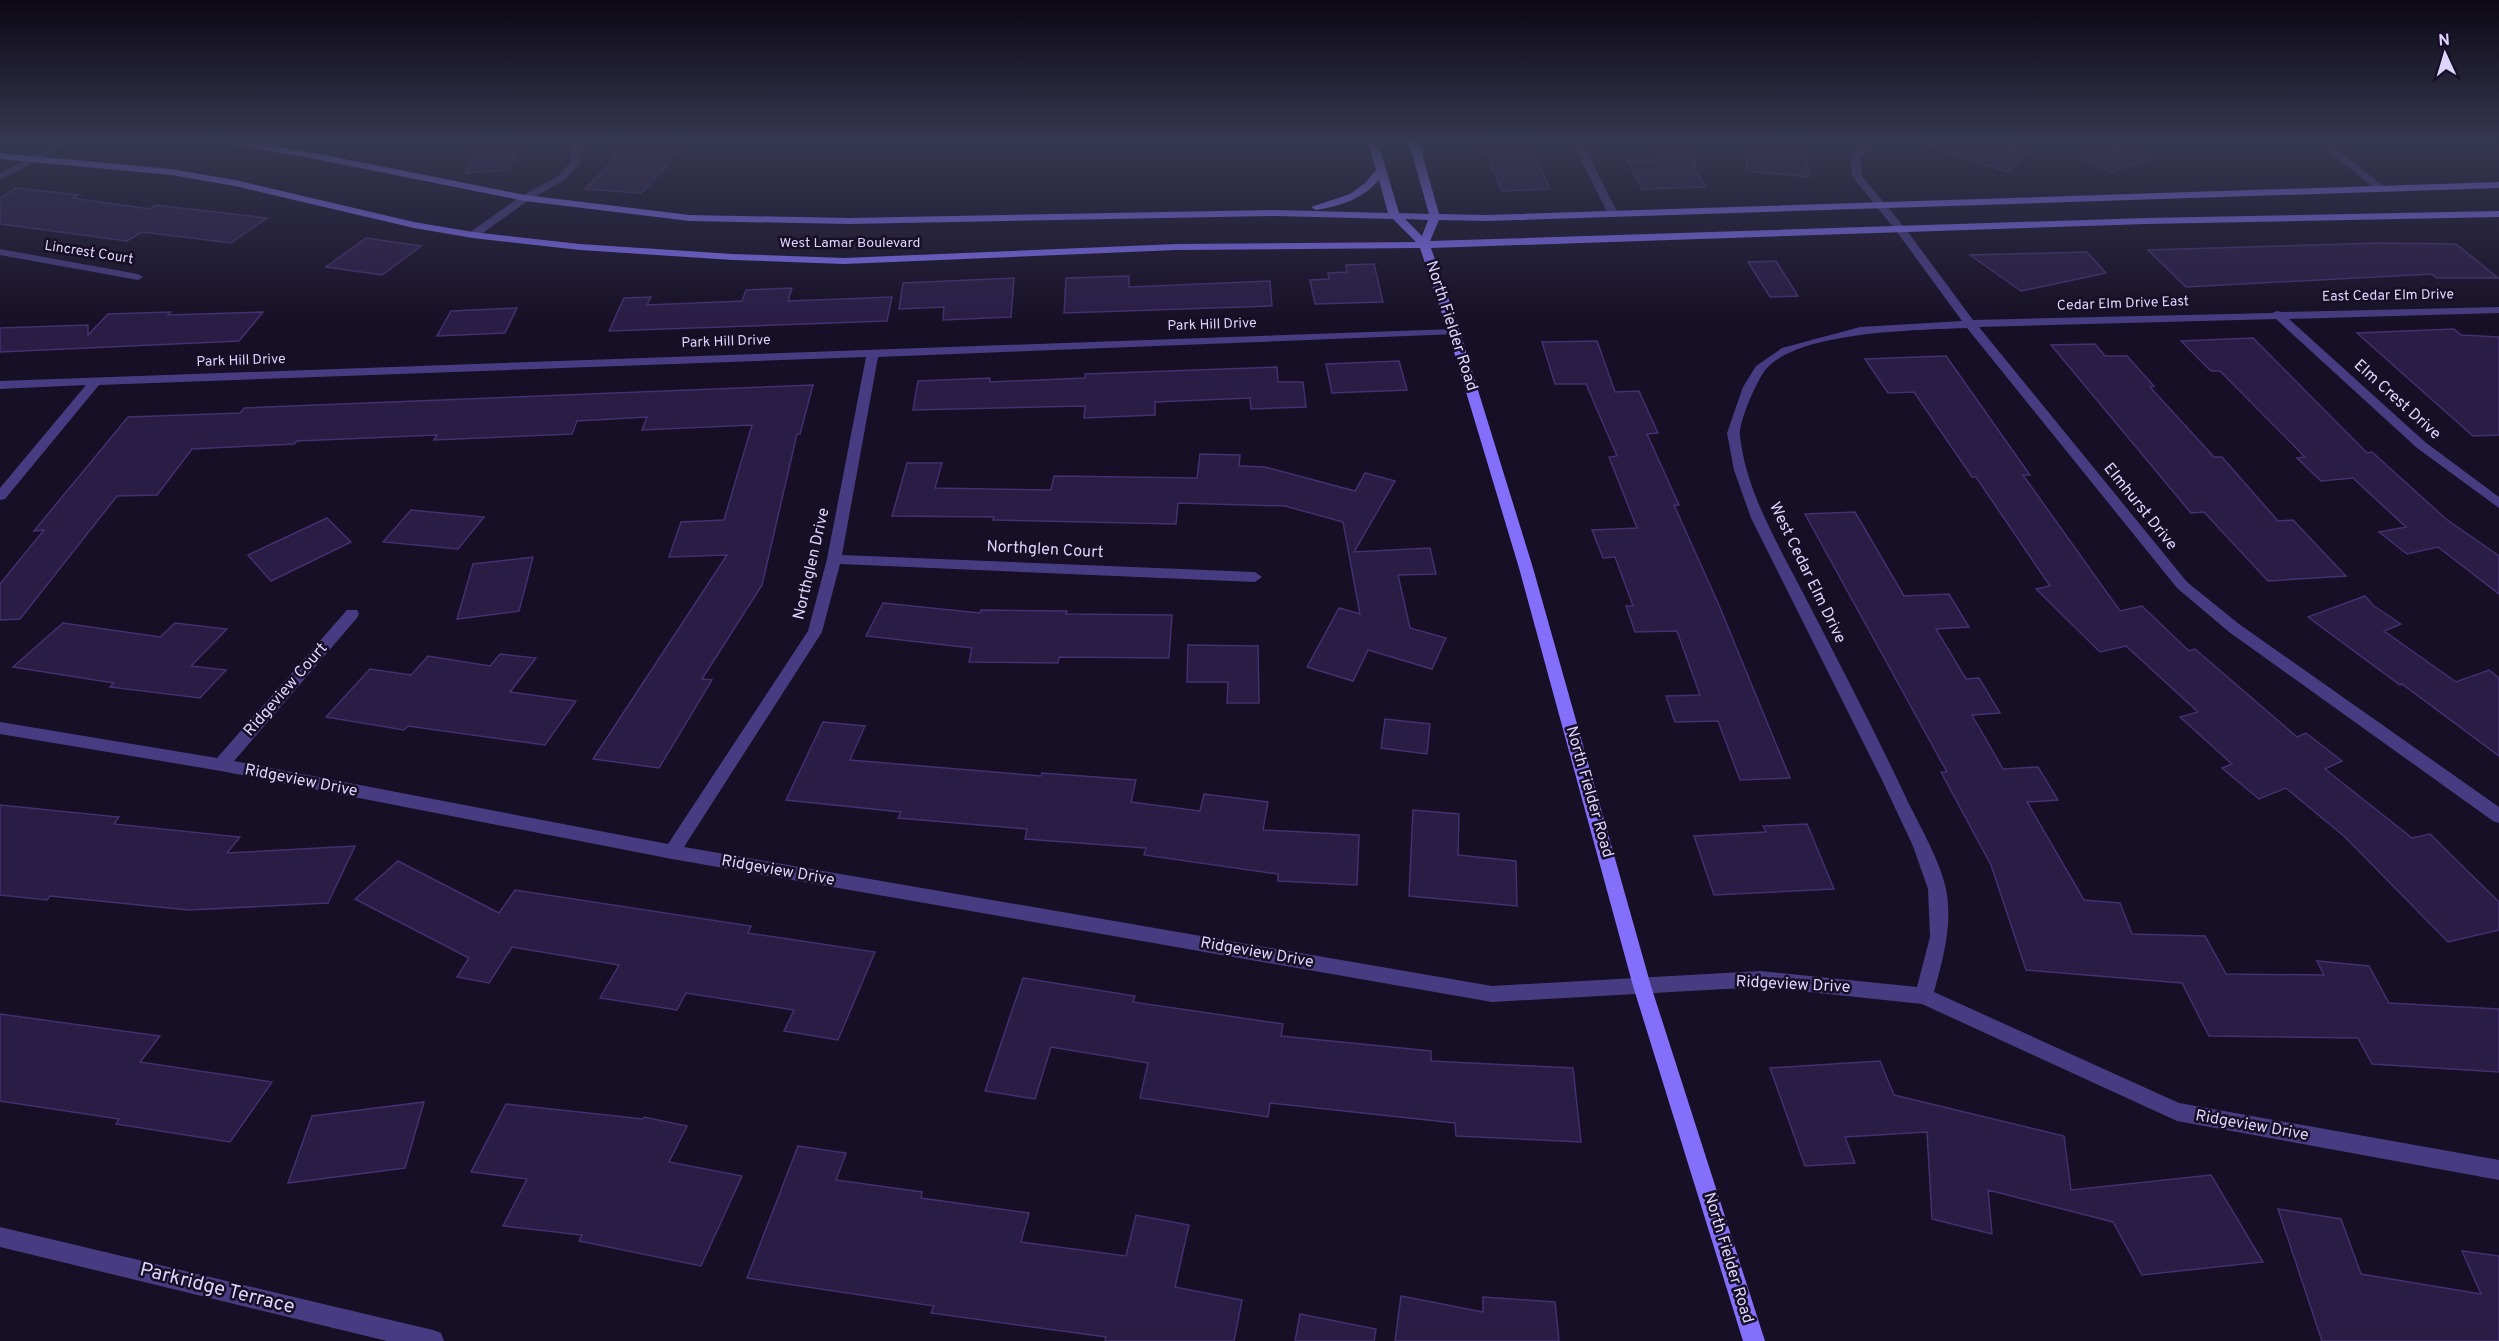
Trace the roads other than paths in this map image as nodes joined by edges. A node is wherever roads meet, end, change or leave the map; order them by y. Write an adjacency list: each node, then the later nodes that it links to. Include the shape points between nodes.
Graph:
1 (314, 202): 17 (main road, West Lamar Boulevard)
2 (520, 202): 17 (street)
3 (557, 202): 11 (main road, West Lamar Boulevard, via 702,218 849,221)
4 (1340, 202): 11 (main road)
5 (1390, 202): 12 (main road, North Fielder Road)
6 (1431, 202): 15 (main road)
7 (1607, 202): 13 (street)
8 (1878, 202): 10 (street, Elmhurst Drive)
9 (1956, 202): 10 (main road, West Lamar Boulevard)
10 (1880, 204): 13 (main road, West Lamar Boulevard); 16 (street, Elmhurst Drive)
11 (1276, 213): 12 (main road, West Lamar Boulevard)
12 (1394, 214): 15 (main road, West Lamar Boulevard); 18 (main road, North Fielder Road)
13 (1613, 214): 15 (main road, West Lamar Boulevard)
14 (2499, 214): 16 (main road, West Lamar Boulevard)
15 (1435, 216): 18 (main road, North Fielder Road)
16 (1901, 230): 18 (main road, West Lamar Boulevard); 23 (street, Elmhurst Drive)
17 (473, 235): 18 (main road, West Lamar Boulevard, via 580,247 844,261 1176,247)
18 (1424, 244): 24 (main road, North Fielder Road)
19 (0, 252): 20 (street, Lincrest Court)
20 (138, 277)
21 (2499, 310): 22 (street, East Cedar Elm Drive)
22 (2277, 314): 23 (street, Cedar Elm Drive East); 29 (street, Elm Crest Drive, via 2421,446)
23 (1971, 324): 35 (street, Elmhurst Drive, via 2182,585 2234,628); 38 (street, West Cedar Elm Drive, via 1860,330 1786,350 1762,366 1749,387 1733,433 1740,470 1758,518 1889,778 1936,889 1939,937)
24 (1454, 332): 25 (street, Park Hill Drive); 37 (main road, North Fielder Road, via 1526,568)
25 (873, 352): 26 (street, Park Hill Drive); 30 (street, Northglen Drive)
26 (96, 381): 27 (street, Park Hill Drive); 28 (street)
27 (0, 385)
28 (0, 496)
29 (2499, 504)
30 (834, 559): 31 (street, Northglen Court); 36 (street, Northglen Drive, via 815,632)
31 (1255, 578)
32 (352, 615): 34 (street, Ridgeview Court)
33 (0, 728): 34 (street, Ridgeview Drive)
34 (221, 765): 36 (street, Ridgeview Drive)
35 (2499, 816)
36 (672, 852): 37 (street, Ridgeview Drive, via 1492,994)
37 (1642, 986): 38 (street, Ridgeview Drive, via 1761,979); 42 (main road, North Fielder Road)
38 (1924, 996): 39 (street, Ridgeview Drive, via 2177,1112)
39 (2499, 1170)
40 (0, 1238): 41 (street, Parkridge Terrace)
41 (433, 1341)
42 (1754, 1341)

